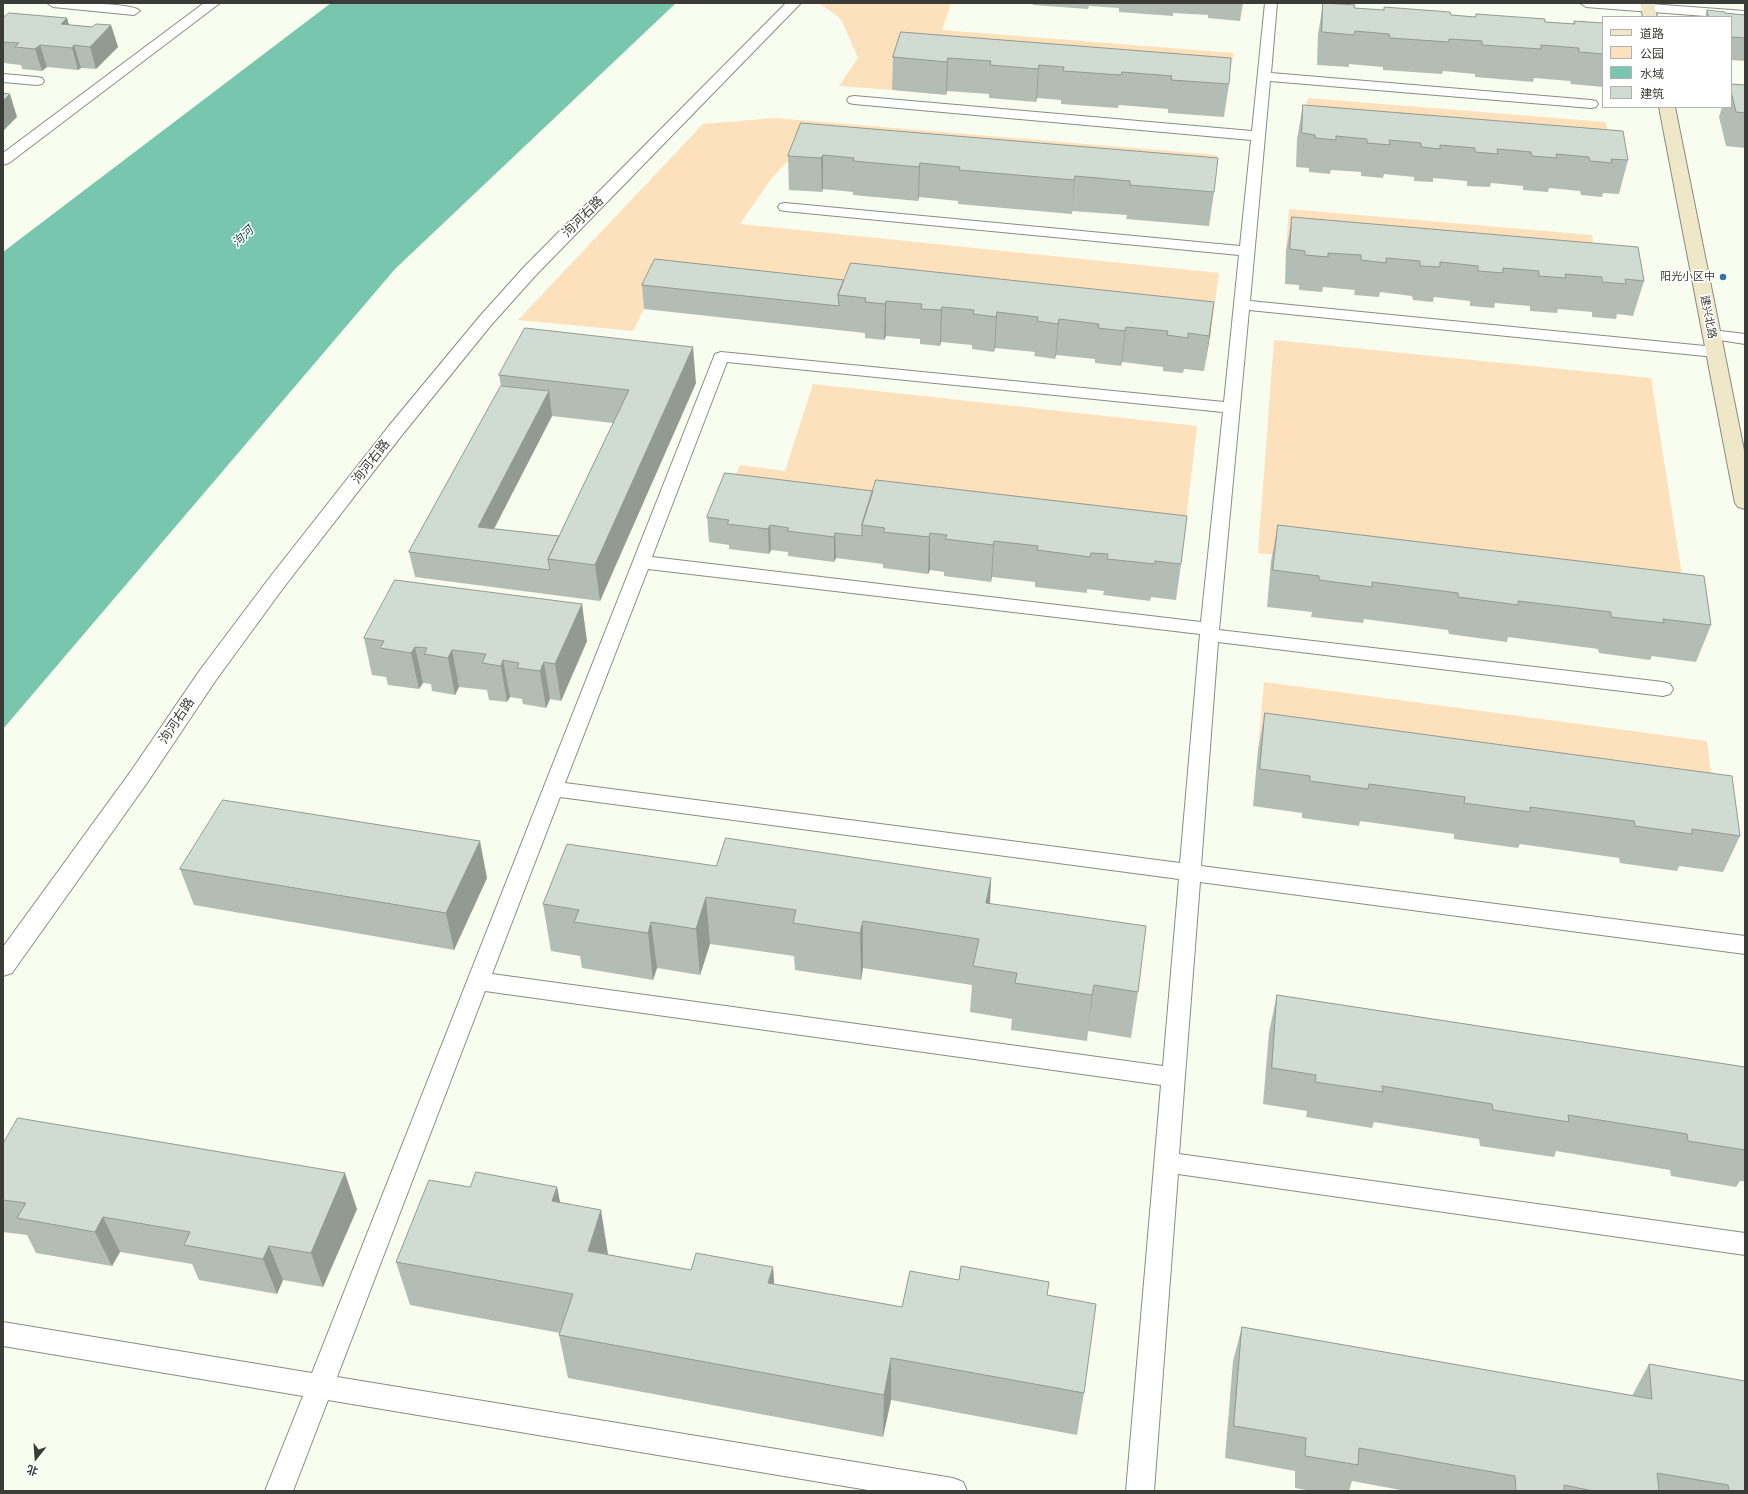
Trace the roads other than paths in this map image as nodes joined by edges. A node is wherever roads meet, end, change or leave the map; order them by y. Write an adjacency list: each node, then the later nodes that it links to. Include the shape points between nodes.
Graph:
1 (53, 3): 7 (lane)
2 (213, 3): 16 (street)
3 (794, 3): 30 (street, 泃河右路, via 530,271 486,320 395,431 208,674 139,777)
4 (1271, 3): 9 (lane)
5 (1586, 3): 6 (lane)
6 (1648, 9): 8 (lane)
7 (134, 10)
8 (1745, 15)
9 (1264, 76): 13 (lane); 15 (lane)
10 (3, 78): 11 (lane)
11 (37, 81)
12 (854, 100): 15 (lane)
13 (1591, 104)
14 (1667, 108): 21 (street, 建兴北路)
15 (1258, 136): 18 (lane)
16 (3, 160)
17 (785, 207): 18 (lane)
18 (1247, 251): 19 (lane)
19 (1242, 305): 21 (lane); 22 (lane)
20 (1745, 338): 21 (lane)
21 (1713, 343): 23 (street, 建兴北路)
22 (1231, 408): 24 (lane, via 721,357); 25 (lane)
23 (1745, 503)
24 (641, 562): 25 (lane); 27 (lane)
25 (1210, 632): 26 (lane); 28 (lane)
26 (1663, 689)
27 (553, 789): 28 (lane); 31 (lane)
28 (1190, 872): 29 (lane); 32 (lane)
29 (1745, 945)
30 (3, 966)
31 (478, 981): 32 (lane); 36 (lane)
32 (1172, 1077): 33 (lane)
33 (1166, 1162): 34 (lane); 39 (lane)
34 (1745, 1244)
35 (3, 1334): 36 (lane)
36 (320, 1387): 37 (lane); 38 (lane)
37 (279, 1491)
38 (953, 1491)
39 (1140, 1491)

